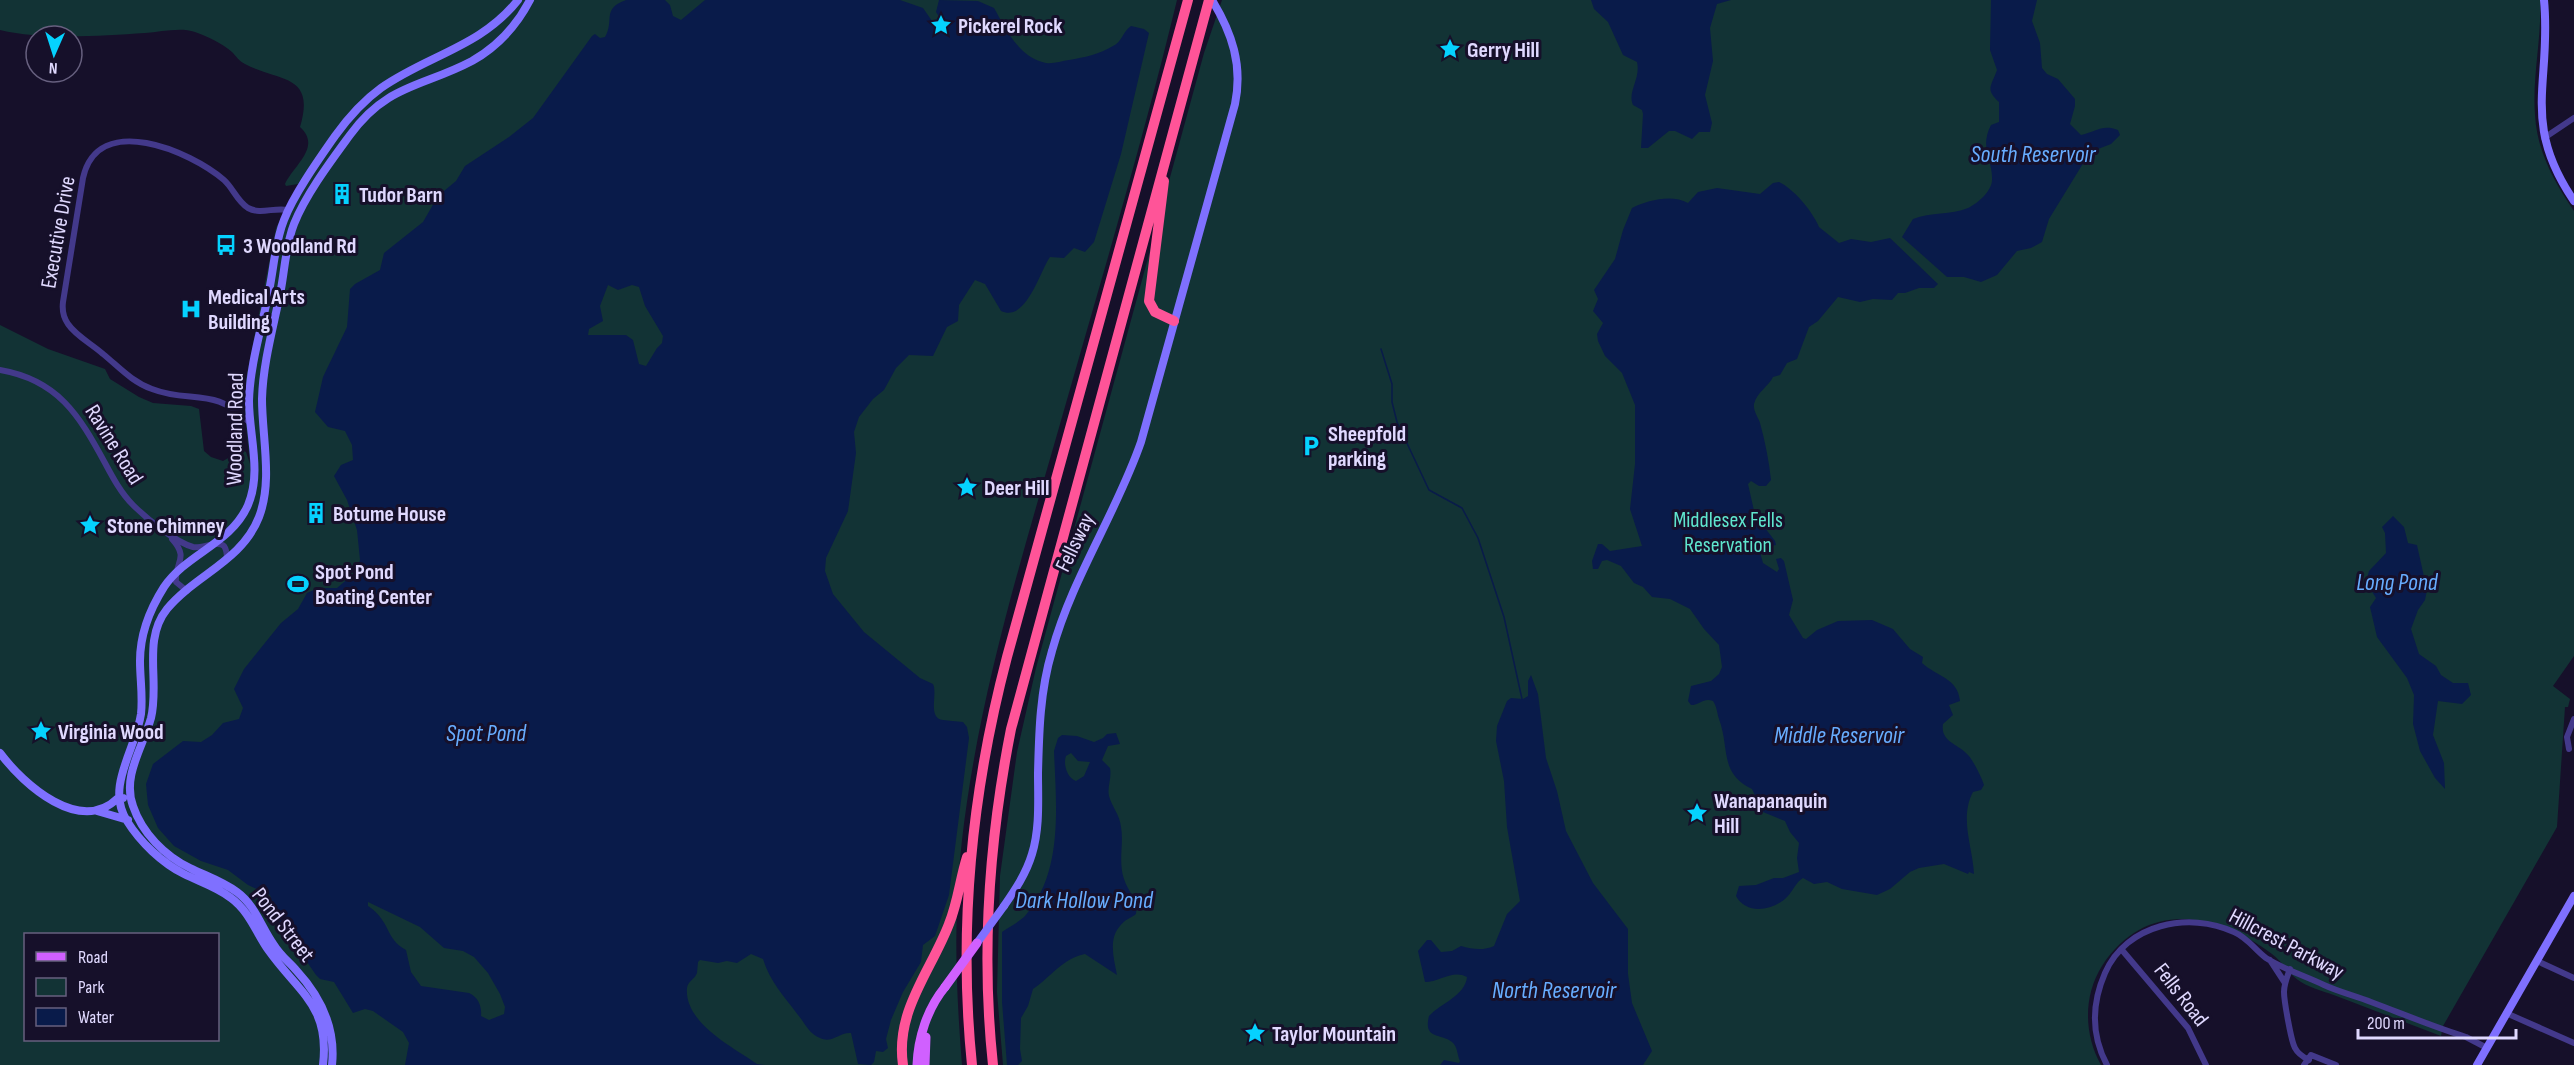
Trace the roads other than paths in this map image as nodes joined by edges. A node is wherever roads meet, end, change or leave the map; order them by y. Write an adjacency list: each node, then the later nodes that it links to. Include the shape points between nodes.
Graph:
1 (518, 0): 6 (main road, Woodland Road)
2 (530, 0): 7 (main road, Woodland Road)
3 (1188, 0): 31 (highway, via 1002,675 986,750)
4 (2544, 0): 11 (main road, via 2540,107)
5 (1209, 2): 12 (highway); 15 (main road, Fellsway, via 1229,30 1238,67 1235,104)
6 (511, 8): 7 (main road); 8 (main road, Woodland Road, via 479,37)
7 (521, 16): 9 (main road, Woodland Road, via 487,51)
8 (434, 60): 9 (main road); 14 (main road, Woodland Road, via 381,88 354,112)
9 (440, 74): 20 (main road, Woodland Road, via 397,92 366,116 335,157 294,225 263,379 264,502 250,535)
10 (2574, 118): 11 (street)
11 (2544, 138): 13 (main road, via 2553,166)
12 (1167, 153): 15 (highway, via 1149,301 1155,312); 52 (highway, via 1009,739 995,824 989,900 988,994)
13 (2574, 201)
14 (288, 210): 17 (main road, Woodland Road, via 278,240 252,372); 17 (street, Executive Drive, via 251,209 222,179 192,158 138,142 113,142 102,148 90,160 83,178 63,302 67,324 145,386 171,394 214,399)
15 (1174, 321): 34 (main road, Fellsway, bridge, via 1132,466 1076,583 1046,673 1034,844 1025,872)
16 (0, 370): 18 (street, Ravine Road, via 35,381 67,403 85,426 122,493)
17 (250, 423): 19 (main road, Woodland Road, via 255,468 250,498 237,524)
18 (163, 529): 19 (street, Ravine Road, via 191,546); 21 (street, Ravine Road, via 180,550)
19 (212, 545): 20 (street, via 224,547); 21 (main road, Woodland Road)
20 (227, 560): 22 (main road, Woodland Road)
21 (178, 570): 22 (street, Ravine Road, via 177,583); 26 (main road, Woodland Road, via 163,590 145,629 141,714)
22 (188, 591): 27 (main road, Woodland Road, via 168,608 155,633 154,698 132,773)
23 (2574, 718): 24 (street, via 2567,737)
24 (2569, 749)
25 (0, 753): 28 (main road, Pond Street, via 21,780 38,792 77,810)
26 (118, 798): 27 (main road); 28 (main road, via 108,807); 30 (main road)
27 (131, 801): 29 (main road, Pond Street)
28 (94, 811): 30 (main road, Pond Street)
29 (136, 814): 30 (main road); 47 (main road, Pond Street, via 167,853 228,886 252,908 273,944 324,1009 332,1036)
30 (126, 821): 46 (main road, Pond Street, via 165,861 223,892 247,914 268,951 297,983 317,1014 324,1034)
31 (973, 843): 48 (highway, via 949,925 907,1011 902,1036); 51 (highway, via 967,940)
32 (2574, 896): 33 (main road)
33 (2571, 910): 37 (main road)
34 (977, 943): 42 (main road, Fellsway, bridge)
35 (2122, 950): 36 (street, Hillcrest Parkway, via 2138,935 2159,926 2199,922 2235,932); 53 (street, Hillcrest Parkway, via 2097,991 2094,1012); 54 (street, Fells Road, via 2188,1028)
36 (2269, 959): 38 (street, Hillcrest Parkway); 40 (street)
37 (2537, 960): 39 (street); 41 (main road)
38 (2290, 969): 40 (street); 44 (street, Hillcrest Parkway)
39 (2574, 978)
40 (2285, 983): 45 (street, via 2294,1047)
41 (2506, 1013): 43 (street); 44 (main road)
42 (928, 1018): 49 (main road, Fellsway); 50 (main road, Fellsway)
43 (2574, 1043)
44 (2487, 1048): 56 (main road)
45 (2307, 1063): 55 (street, via 2311,1055)
46 (323, 1065)
47 (332, 1065)
48 (903, 1065)
49 (917, 1065)
50 (925, 1065)
51 (972, 1065)
52 (993, 1065)
53 (2107, 1065)
54 (2206, 1065)
55 (2336, 1065)
56 (2477, 1065)

